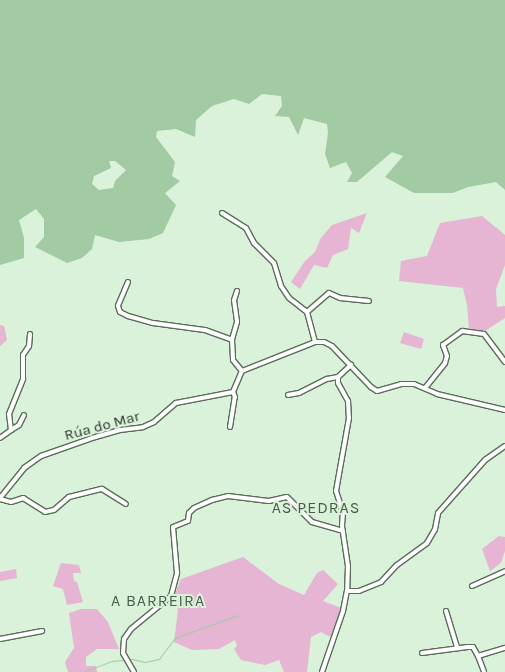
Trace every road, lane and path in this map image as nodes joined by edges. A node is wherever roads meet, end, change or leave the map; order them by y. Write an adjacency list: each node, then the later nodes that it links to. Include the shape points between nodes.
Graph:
1 (222, 213): 5 (street, via 251,234 254,243 274,263 281,286 289,298)
2 (128, 282): 7 (street, via 118,306 120,312 153,323 205,330)
3 (237, 291): 7 (street, via 234,300 237,322)
4 (369, 301): 5 (street, via 340,298 329,293)
5 (307, 312): 8 (street)
6 (30, 334): 19 (street, via 29,346 23,355 23,379 9,414)
7 (232, 340): 11 (street, via 233,360)
8 (315, 342): 10 (street, via 328,343); 11 (street)
9 (505, 362): 13 (street, via 484,334 462,331 443,345 447,356 445,363)
10 (351, 365): 12 (street); 13 (street, via 377,391 401,384)
11 (242, 370): 14 (street)
12 (338, 376): 15 (street, via 299,394); 24 (street, via 338,383 348,401 349,418 336,491 343,512)
13 (425, 388): 16 (street, via 437,394)
14 (233, 392): 18 (street); 22 (street, Rúa do Mar, via 176,403 143,427 101,435 40,456 24,468)
15 (288, 395)
16 (505, 410)
17 (24, 415): 19 (street, via 19,425)
18 (230, 427)
19 (11, 430): 20 (street)
20 (0, 438)
21 (505, 446): 27 (street, via 485,460 438,513 435,529 427,543 397,565 381,582 360,591)
22 (0, 499): 23 (street, via 11,502 24,498 45,512 54,510 69,497 102,489)
23 (126, 504)
24 (343, 532): 27 (street, via 348,566); 35 (street, via 312,522 287,497 269,501 228,496 194,508 189,513 188,522 173,527 177,573 171,596 131,629 124,639 123,653)
25 (505, 571): 26 (street)
26 (472, 586)
27 (347, 591): 36 (street)
28 (446, 612): 31 (street)
29 (42, 631): 30 (street)
30 (0, 639)
31 (457, 648): 33 (street); 34 (street, via 473,647)
32 (505, 648): 34 (street)
33 (422, 653)
34 (478, 656): 37 (street)
35 (134, 672)
36 (322, 672)
37 (484, 672)

